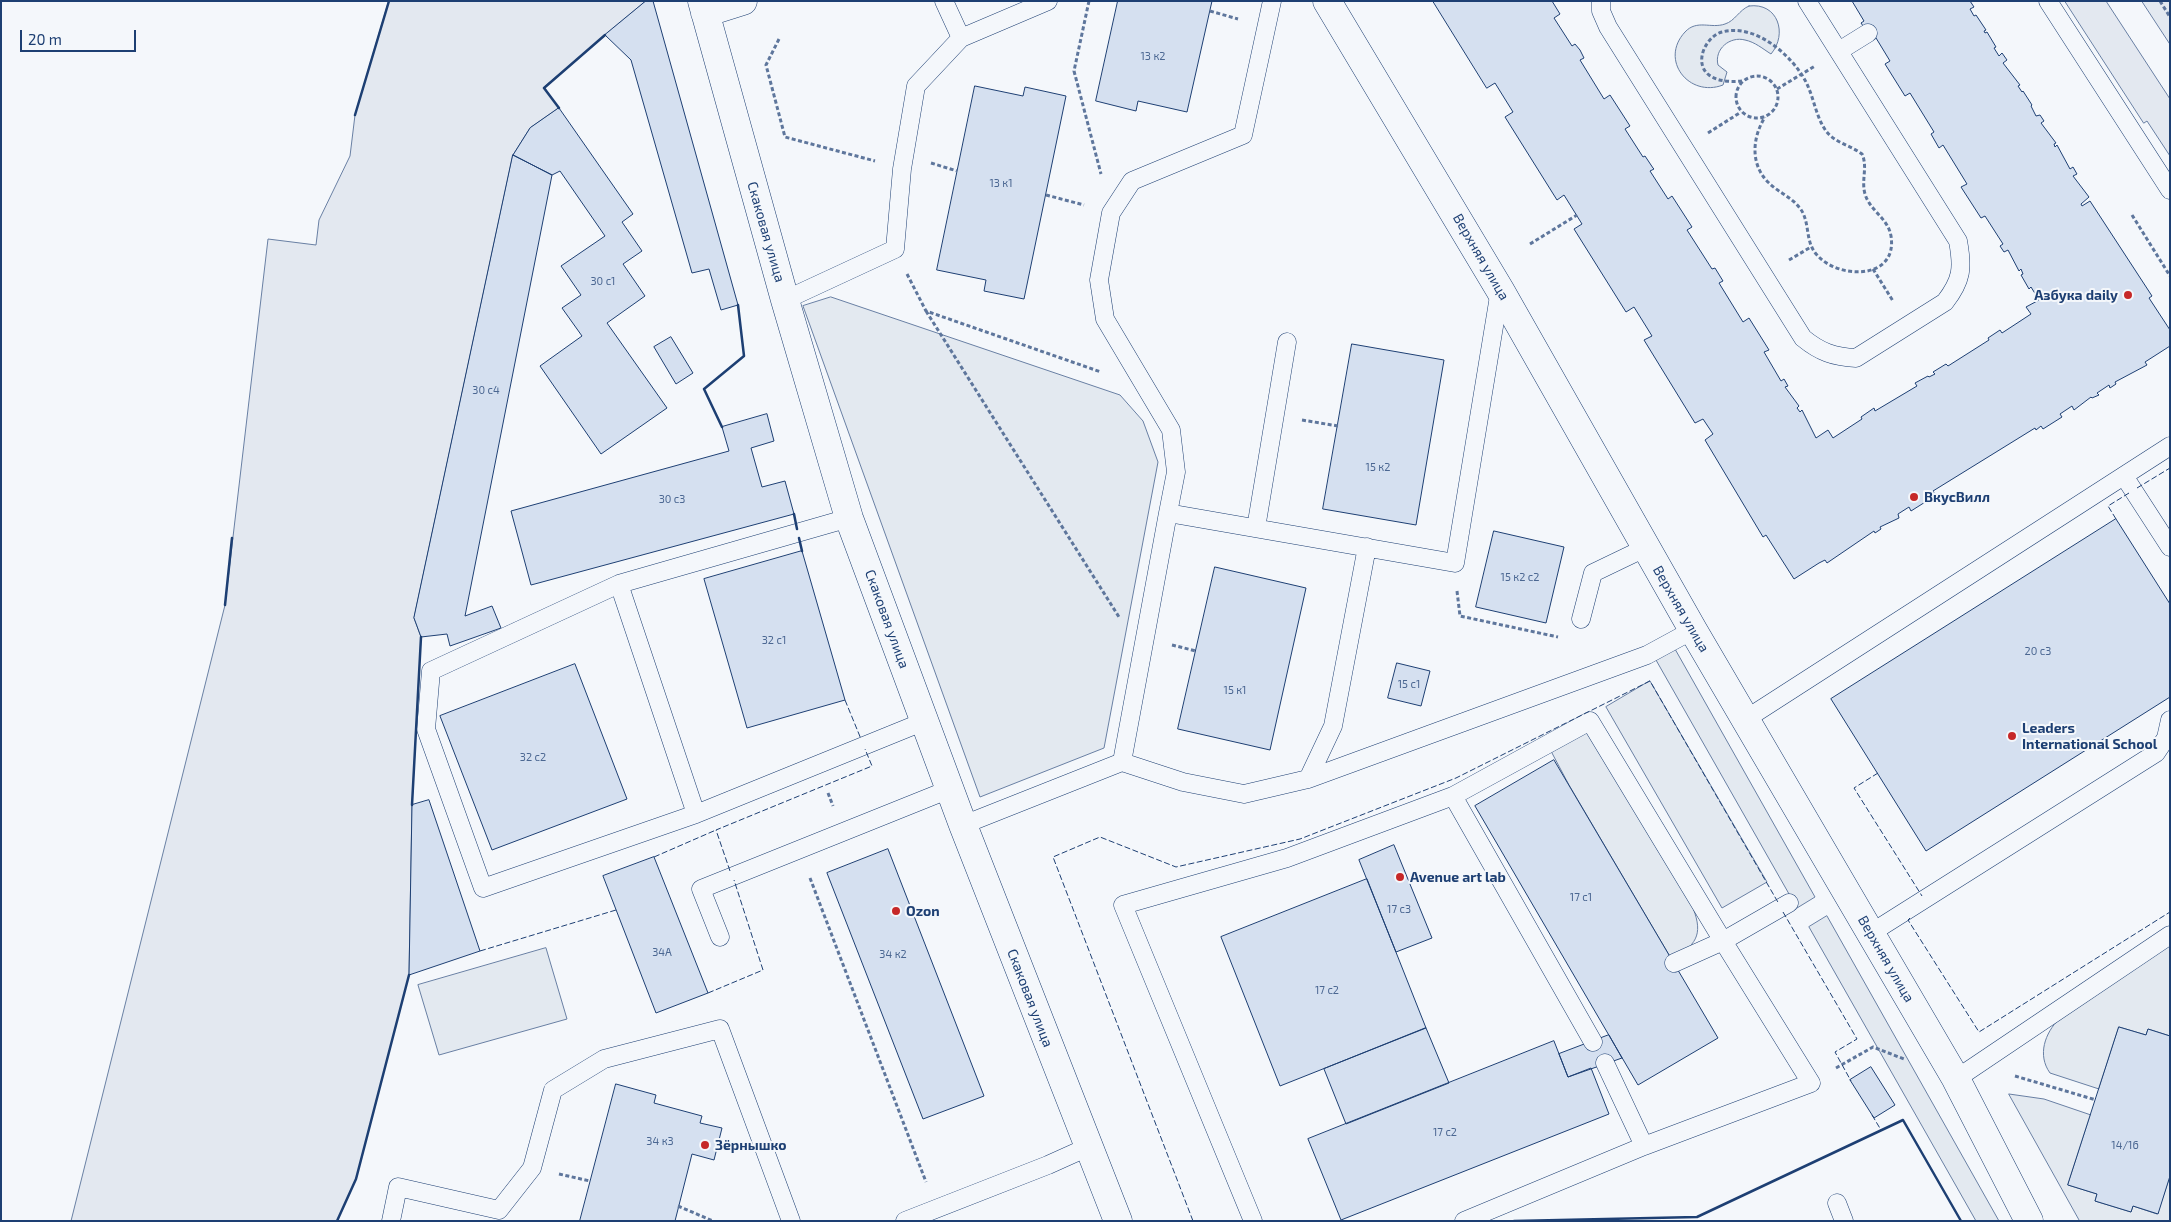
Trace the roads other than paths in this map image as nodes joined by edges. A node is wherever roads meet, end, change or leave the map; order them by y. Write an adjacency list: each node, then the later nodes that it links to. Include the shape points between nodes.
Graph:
1 (743, 1): 9 (street)
2 (944, 1): 11 (lane)
3 (1048, 1): 11 (lane)
4 (1272, 1): 19 (lane, via 1243,135 1132,181 1112,213 1099,280 1105,319 1171,430 1176,472)
5 (1327, 1): 14 (street, Верхняя улица)
6 (1601, 1): 12 (lane, via 1601,11 1608,27 1802,338 1827,354 1856,358 1945,302 1955,289 1962,261 1958,242)
7 (1807, 1): 12 (lane)
8 (2048, 1): 13 (lane)
9 (703, 7): 15 (street, Скаковая улица)
10 (1868, 33): 12 (lane)
11 (961, 38): 15 (lane, via 916,86 902,168 895,249)
12 (1838, 51)
13 (2170, 190)
14 (1500, 290): 22 (lane, via 1455,563); 24 (street, Верхняя улица)
15 (785, 300): 20 (street, Скаковая улица)
16 (1287, 342): 21 (lane)
17 (2170, 446): 18 (lane)
18 (2124, 476): 23 (lane); 28 (lane)
19 (1168, 513): 21 (lane); 31 (lane)
20 (849, 518): 25 (lane); 30 (street, Скаковая улица)
21 (1256, 528): 22 (lane)
22 (1367, 547): 32 (lane, via 1333,726)
23 (2170, 547)
24 (1645, 548): 26 (lane, via 1593,572); 27 (street, Верхняя улица)
25 (619, 584): 35 (lane); 35 (lane, via 431,671 426,729 483,888)
26 (1581, 619)
27 (1693, 630): 28 (street, Верхняя улица); 32 (lane, via 1647,655)
28 (1746, 719): 38 (street, Верхняя улица)
29 (2170, 720): 38 (lane, via 2166,738 2156,753)
30 (925, 722): 33 (street, Скаковая улица); 35 (lane)
31 (1122, 762): 32 (lane, via 1183,782 1244,794); 36 (lane)
32 (1308, 779)
33 (950, 789): 36 (street, Скаковая улица); 40 (lane, via 700,889)
34 (1453, 796): 41 (lane, via 1590,721); 43 (lane); 53 (lane, via 1287,858 1123,905)
35 (696, 814)
36 (963, 824): 47 (street, Скаковая улица)
37 (1789, 904): 41 (lane)
38 (1871, 934): 45 (street, Верхняя улица)
39 (2170, 935): 45 (lane)
40 (720, 937)
41 (1723, 941): 42 (lane); 46 (lane, via 1811,1082)
42 (1674, 964)
43 (1593, 1042)
44 (1605, 1063): 46 (lane)
45 (1967, 1072): 56 (street, Верхняя улица)
46 (1644, 1146): 54 (lane)
47 (1088, 1147): 51 (lane); 52 (street, Скаковая улица)
48 (1837, 1203): 55 (lane)
49 (390, 1221): 50 (lane, via 398,1187 499,1210 532,1168 553,1090 604,1059 720,1029)
50 (791, 1221)
51 (904, 1221)
52 (1118, 1221)
53 (1253, 1221)
54 (1464, 1221)
55 (1844, 1221)
56 (2029, 1221)

